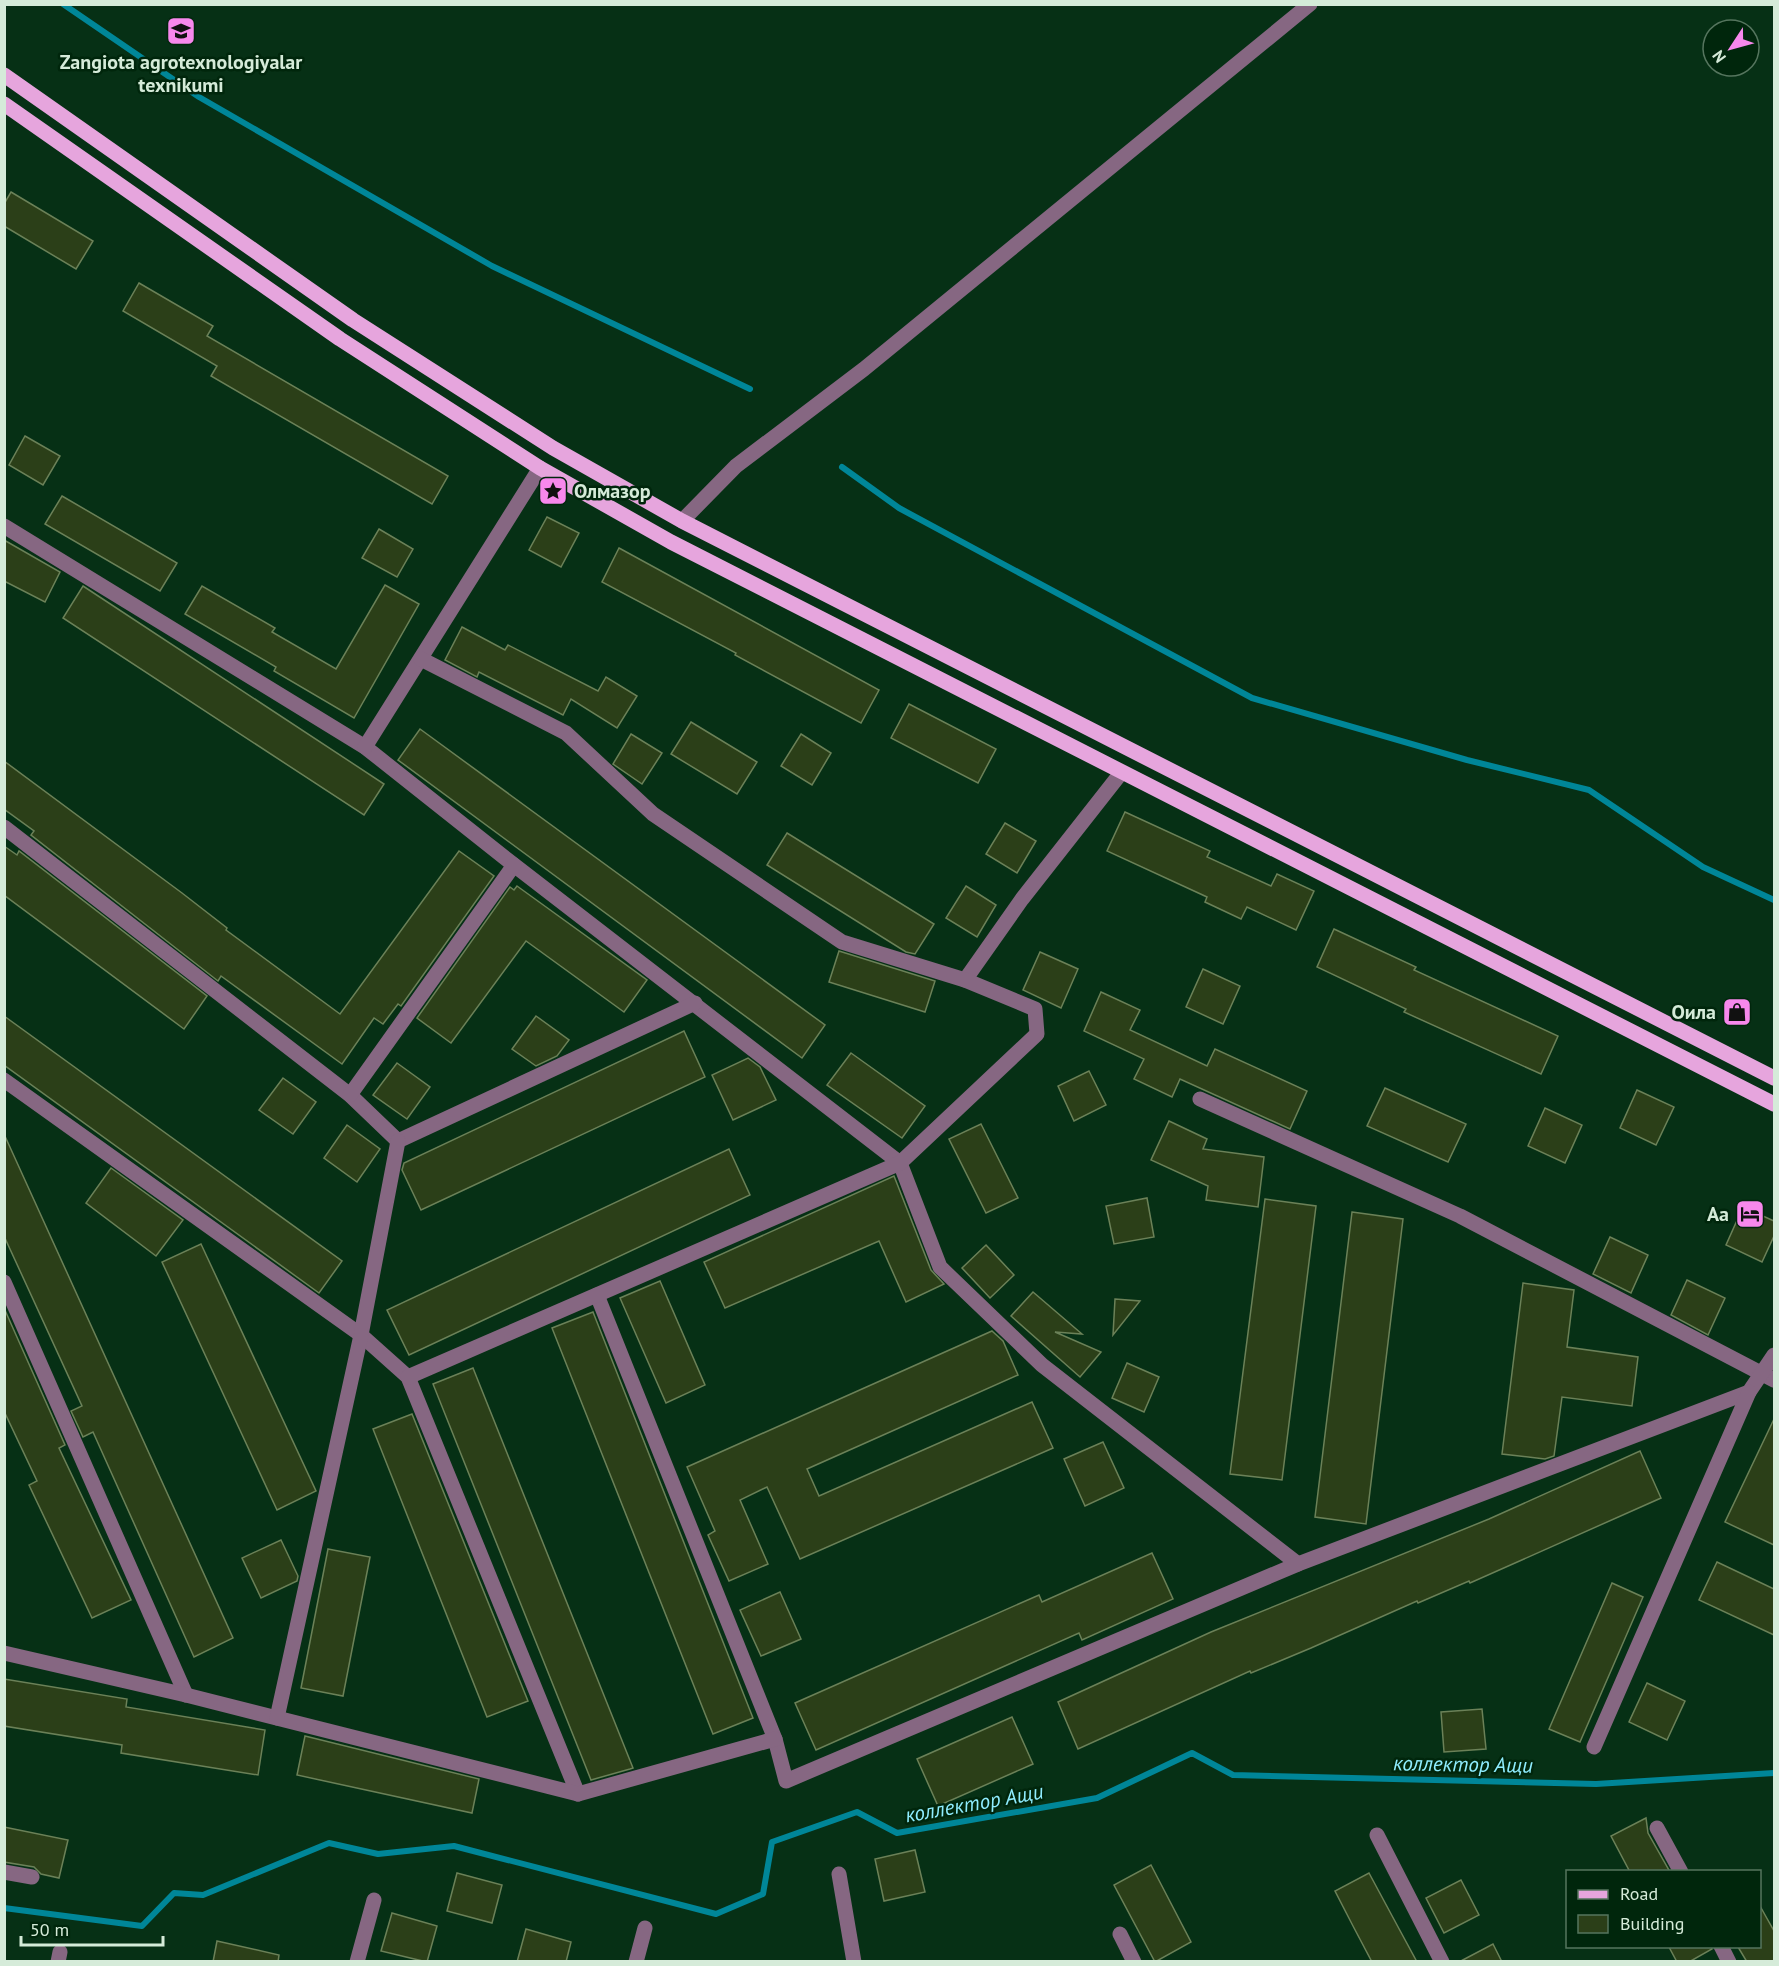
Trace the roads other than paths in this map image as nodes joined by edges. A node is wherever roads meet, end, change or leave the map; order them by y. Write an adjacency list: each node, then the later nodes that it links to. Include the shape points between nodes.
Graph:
1 (1310, 4): 5 (street, via 864,369 736,466)
2 (4, 75): 5 (main road, via 363,326 553,448)
3 (4, 104): 4 (main road, via 340,339)
4 (540, 468): 7 (street); 9 (main road, via 671,542)
5 (682, 521): 14 (main road)
6 (4, 526): 8 (street)
7 (421, 659): 8 (street); 12 (street, via 566,733 653,814 842,942)
8 (365, 747): 11 (street)
9 (1121, 773): 12 (street, via 1022,899); 18 (main road)
10 (4, 827): 16 (street)
11 (514, 866): 13 (street); 16 (street)
12 (965, 980): 20 (street, via 1035,1009 1037,1034)
13 (695, 1003): 19 (street); 20 (street)
14 (1774, 1078)
15 (4, 1080): 23 (street)
16 (350, 1095): 19 (street)
17 (1200, 1099): 26 (street, via 1460,1216)
18 (1774, 1104)
19 (398, 1142): 23 (street)
20 (900, 1163): 22 (street); 28 (street, via 940,1267 1042,1365)
21 (4, 1282): 30 (street)
22 (597, 1295): 25 (street); 32 (street)
23 (361, 1335): 25 (street); 31 (street)
24 (1774, 1355): 26 (street)
25 (408, 1377): 34 (street)
26 (1768, 1377): 27 (street)
27 (1749, 1392): 28 (street); 33 (street)
28 (1298, 1564): 32 (street, via 786,1781)
29 (4, 1653): 30 (street)
30 (186, 1695): 31 (street)
31 (277, 1718): 34 (street)
32 (775, 1739): 34 (street)
33 (1594, 1747)
34 (578, 1794)
35 (1657, 1828): 37 (street)
36 (1377, 1834): 49 (street)
37 (1680, 1870)
38 (4, 1872): 40 (street)
39 (839, 1874): 47 (street)
40 (32, 1877)
41 (374, 1900): 45 (street)
42 (645, 1928): 46 (street)
43 (1120, 1934): 48 (street)
44 (1722, 1948): 50 (street)
45 (357, 1962)
46 (636, 1962)
47 (854, 1962)
48 (1134, 1962)
49 (1442, 1962)
50 (1729, 1962)

